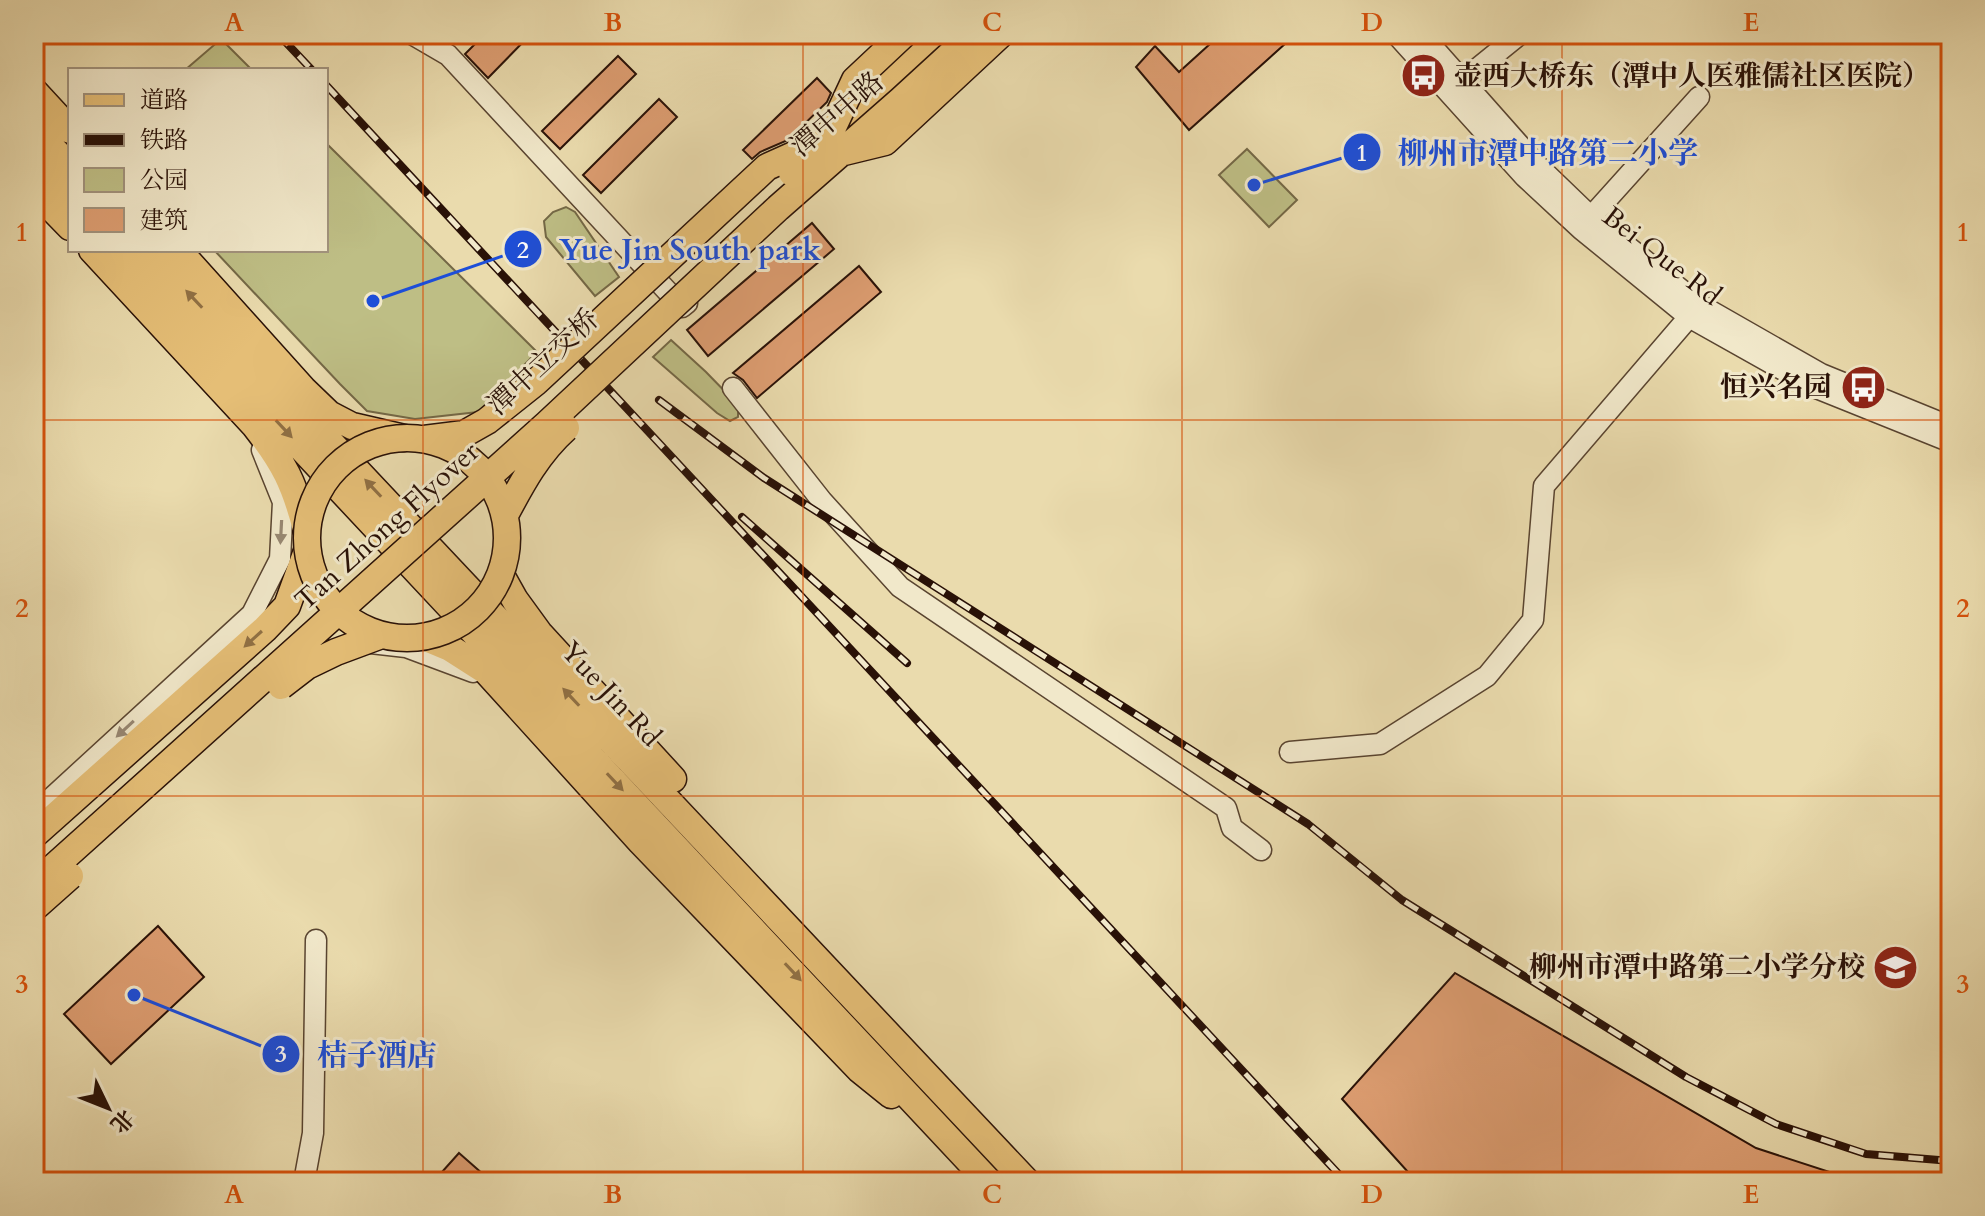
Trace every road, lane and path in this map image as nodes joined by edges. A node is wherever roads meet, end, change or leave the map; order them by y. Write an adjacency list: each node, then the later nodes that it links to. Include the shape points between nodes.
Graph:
1 (412, 34): 33 (street, via 448,55)
2 (904, 34): 16 (main road, bridge, via 855,80)
3 (922, 34): 17 (street)
4 (942, 34): 16 (main road, 潭中中路)
5 (973, 34): 16 (main road, 潭中中路, bridge)
6 (983, 34): 20 (street)
7 (1001, 34): 16 (main road, bridge, via 885,142)
8 (1396, 34): 34 (street, Bei Que Rd, via 1525,177)
9 (1421, 34): 11 (street, Bei Que Rd)
10 (1520, 34): 11 (street)
11 (1462, 81): 25 (street, Bei Que Rd)
12 (34, 91): 14 (main road)
13 (1699, 97): 25 (street)
14 (68, 128)
15 (34, 129): 19 (main road)
16 (834, 146): 24 (main road, 潭中中路, bridge); 37 (main road, bridge, via 767,167 536,382 487,421 464,434); 39 (main road, bridge, via 816,197 552,441); 48 (main road, 潭中立交桥, bridge)
17 (793, 155): 20 (street); 33 (street)
18 (34, 163): 22 (main road)
19 (68, 165)
20 (819, 184): 33 (street, via 682,307)
21 (34, 190): 26 (main road)
22 (68, 199)
23 (34, 203): 27 (street)
24 (778, 208): 49 (main road, Tan Zhong Flyover, bridge, via 535,435)
25 (1591, 217): 36 (street, Bei Que Rd, via 1700,305 1821,374)
26 (68, 225)
27 (68, 240)
28 (80, 252): 45 (street, one-way to 45, via 260,445 283,502 280,559 252,614)
29 (94, 252): 40 (main road, via 276,453 297,496)
30 (118, 252): 54 (main road, Yue Jin Rd, one-way to 54)
31 (151, 252): 53 (main road, Yue Jin Rd, one-way to 31)
32 (180, 252): 37 (main road, via 329,414 360,428)
33 (659, 281)
34 (1689, 317): 38 (street, Bei Que Rd, via 1814,387); 44 (street, via 1544,486 1533,620 1487,676 1380,744)
35 (733, 388): 47 (street, via 822,501 900,587 1226,808 1232,828)
36 (1951, 427)
37 (414, 438): 39 (main road, bridge, via 443,444 476,465); 40 (main road, bridge, via 369,446 338,465 317,494)
38 (1951, 442)
39 (505, 515): 41 (main road, bridge)
40 (306, 540): 42 (main road, bridge, via 311,569 330,605); 46 (main road, one-way to 46, via 287,606)
41 (501, 575): 43 (main road, bridge, via 471,616); 53 (main road, via 539,633 904,1025)
42 (379, 636): 43 (main road, bridge); 51 (main road, bridge, via 295,674)
43 (426, 638): 54 (main road, via 486,671 860,1070)
44 (1290, 752)
45 (34, 814)
46 (34, 835)
47 (1261, 850)
48 (34, 863)
49 (34, 885)
50 (34, 898): 54 (street, via 289,665 346,640 406,647 472,672 837,1058)
51 (34, 908)
52 (316, 940): 55 (street, via 313,1133)
53 (983, 1134): 57 (main road, Yue Jin Rd)
54 (962, 1152): 56 (main road, Yue Jin Rd)
55 (304, 1182)
56 (989, 1182)
57 (1027, 1182)

